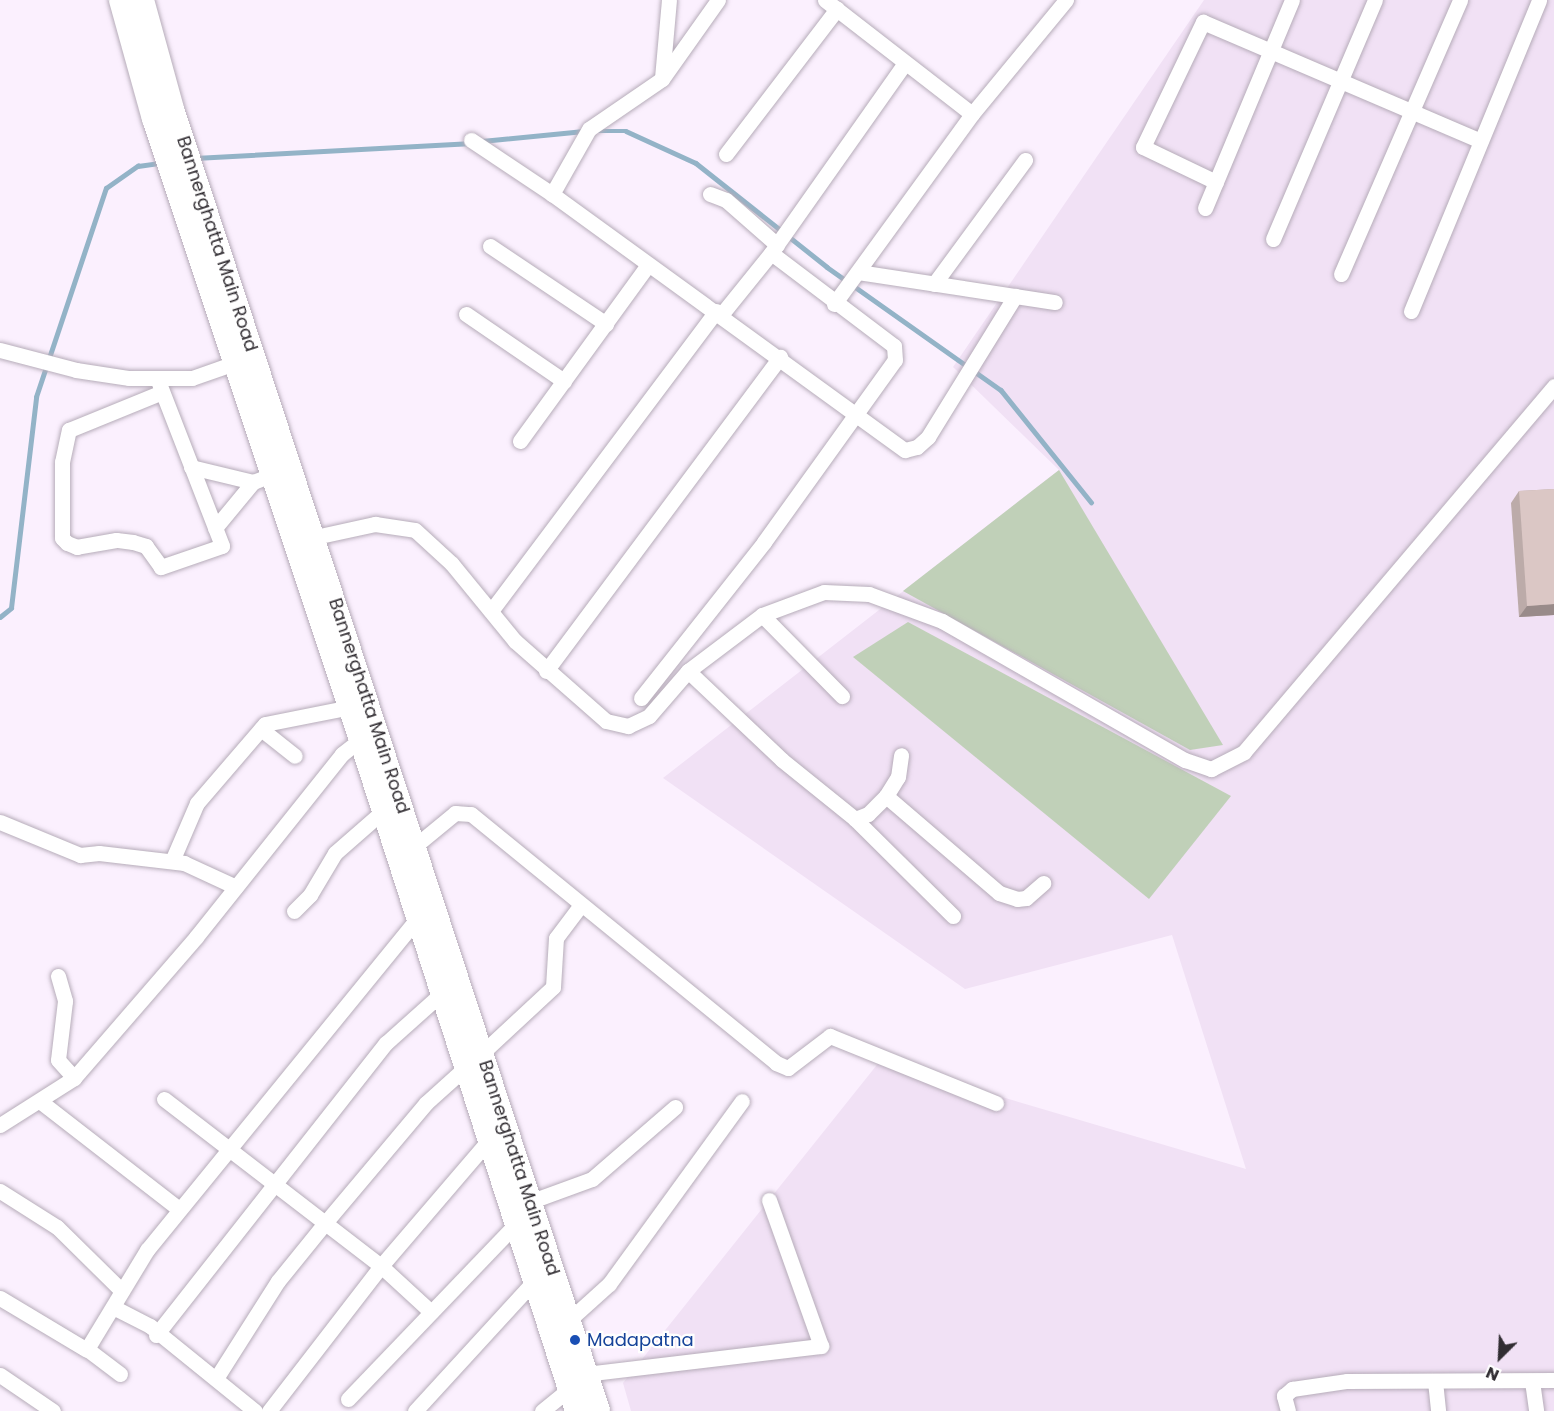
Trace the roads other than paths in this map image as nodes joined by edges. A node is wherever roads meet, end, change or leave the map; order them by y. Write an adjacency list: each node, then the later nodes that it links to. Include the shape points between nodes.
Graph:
1 (121, 0): 21 (main road)
2 (142, 0): 21 (main road, Bannerghatta Main Road)
3 (669, 0): 13 (street)
4 (718, 0): 13 (street)
5 (1066, 0): 16 (street)
6 (1292, 0): 11 (street)
7 (1375, 0): 14 (street)
8 (1460, 0): 15 (street)
9 (1539, 0): 18 (street)
10 (831, 5): 12 (street); 19 (street)
11 (1271, 51): 14 (street); 22 (street); 22 (street, via 1203,22 1143,147)
12 (905, 63): 16 (street); 28 (street)
13 (662, 79): 23 (street, via 589,129)
14 (1340, 81): 15 (street); 26 (street)
15 (1412, 111): 18 (street); 31 (street)
16 (972, 114): 30 (street)
17 (471, 140): 23 (street)
18 (1481, 141): 36 (street)
19 (726, 154)
20 (1025, 160): 32 (street)
21 (179, 161): 42 (main road)
22 (1216, 182): 25 (street)
23 (552, 194): 29 (street)
24 (710, 194): 28 (street, via 726,200)
25 (1205, 208)
26 (1273, 239)
27 (490, 246): 39 (street)
28 (774, 249): 35 (street); 37 (street)
29 (647, 266): 37 (street); 39 (street)
30 (858, 272): 32 (street); 35 (street)
31 (1341, 274)
32 (934, 284): 33 (street)
33 (1015, 296): 34 (street); 46 (street, via 928,437 917,447 905,450)
34 (1055, 302)
35 (834, 304): 46 (street, via 894,346 895,360)
36 (1412, 311)
37 (719, 313): 41 (street); 52 (street)
38 (466, 314): 43 (street)
39 (606, 324): 43 (street)
40 (0, 350): 44 (street, via 76,370)
41 (780, 357): 46 (street); 54 (street)
42 (245, 360): 44 (street); 49 (main road); 51 (main road, Bannerghatta Main Road)
43 (564, 381): 47 (street)
44 (160, 385): 48 (street); 50 (street, via 69,430 62,462 62,538 77,547 116,540 133,542 146,546 161,567 222,546)
45 (1554, 386): 53 (street, via 1244,752 1211,769 1185,760 942,621 869,594 824,592)
46 (853, 416): 57 (street, via 764,542)
47 (520, 441)
48 (191, 467): 49 (street); 50 (street)
49 (262, 478): 50 (street); 51 (main road)
50 (215, 528)
51 (304, 539): 52 (street, via 375,524 415,530 452,564); 58 (main road); 60 (main road, Bannerghatta Main Road)
52 (491, 610): 54 (street)
53 (762, 615): 55 (street); 56 (street)
54 (546, 671): 55 (street, via 606,721 628,726 649,716)
55 (688, 671): 65 (street, via 782,760)
56 (842, 696)
57 (641, 698)
58 (351, 707): 59 (street, via 265,724); 60 (main road)
59 (261, 729): 62 (street); 68 (street, via 197,803)
60 (369, 735): 64 (main road); 67 (main road, Bannerghatta Main Road); 70 (street)
61 (901, 755): 63 (street, via 898,777)
62 (295, 756)
63 (886, 796): 65 (street, via 868,814); 69 (street, via 999,893 1026,898)
64 (383, 811): 72 (street, via 335,853 310,895); 74 (main road)
65 (855, 819): 73 (street)
66 (0, 822): 68 (street, via 80,855 99,853)
67 (415, 846): 71 (street, via 456,813 471,814); 77 (main road, Bannerghatta Main Road)
68 (172, 861): 70 (street)
69 (1043, 883)
70 (236, 887): 78 (street)
71 (580, 906): 77 (street, via 556,938 554,987); 82 (street, via 776,1063 788,1068 830,1036)
72 (294, 911)
73 (953, 916)
74 (417, 919): 76 (main road); 86 (street)
75 (58, 976): 78 (street, via 65,1001 58,1060)
76 (442, 993): 77 (main road); 87 (street, via 386,1043)
77 (474, 1060): 85 (main road); 90 (main road, Bannerghatta Main Road); 92 (street, via 426,1102)
78 (74, 1078): 81 (street)
79 (164, 1099): 86 (street)
80 (742, 1101): 100 (street, via 609,1284)
81 (41, 1102): 84 (street); 91 (street)
82 (996, 1103)
83 (675, 1107): 90 (street, via 592,1179)
84 (0, 1125)
85 (490, 1139): 93 (main road); 94 (street)
86 (229, 1150): 87 (street); 91 (street)
87 (274, 1184): 92 (street); 101 (street)
88 (0, 1191): 96 (street, via 57,1227)
89 (769, 1200): 107 (street, via 821,1346)
90 (529, 1202): 100 (main road, Bannerghatta Main Road)
91 (179, 1209): 96 (street)
92 (325, 1223): 94 (street); 105 (street, via 278,1281)
93 (517, 1223): 95 (main road); 99 (street)
94 (381, 1266): 99 (street); 113 (street)
95 (535, 1280): 107 (main road); 114 (street)
96 (122, 1291): 98 (street)
97 (0, 1298): 102 (street)
98 (113, 1307): 101 (street, via 150,1326); 102 (street)
99 (431, 1312): 110 (street)
100 (568, 1321): 107 (main road, Bannerghatta Main Road)
101 (156, 1335): 105 (street)
102 (87, 1350): 103 (street)
103 (120, 1374)
104 (0, 1376): 111 (street)
105 (217, 1377): 112 (street)
106 (1554, 1380): 109 (street)
107 (577, 1381): 115 (street); 116 (main road); 117 (main road, Bannerghatta Main Road)
108 (1435, 1381): 109 (street); 118 (street, via 1347,1381 1292,1389 1284,1396); 119 (street)
109 (1532, 1381): 120 (street)
110 (348, 1399)
111 (53, 1411)
112 (255, 1411)
113 (269, 1411)
114 (415, 1411)
115 (542, 1411)
116 (577, 1411)
117 (598, 1411)
118 (1288, 1411)
119 (1438, 1411)
120 (1536, 1411)

